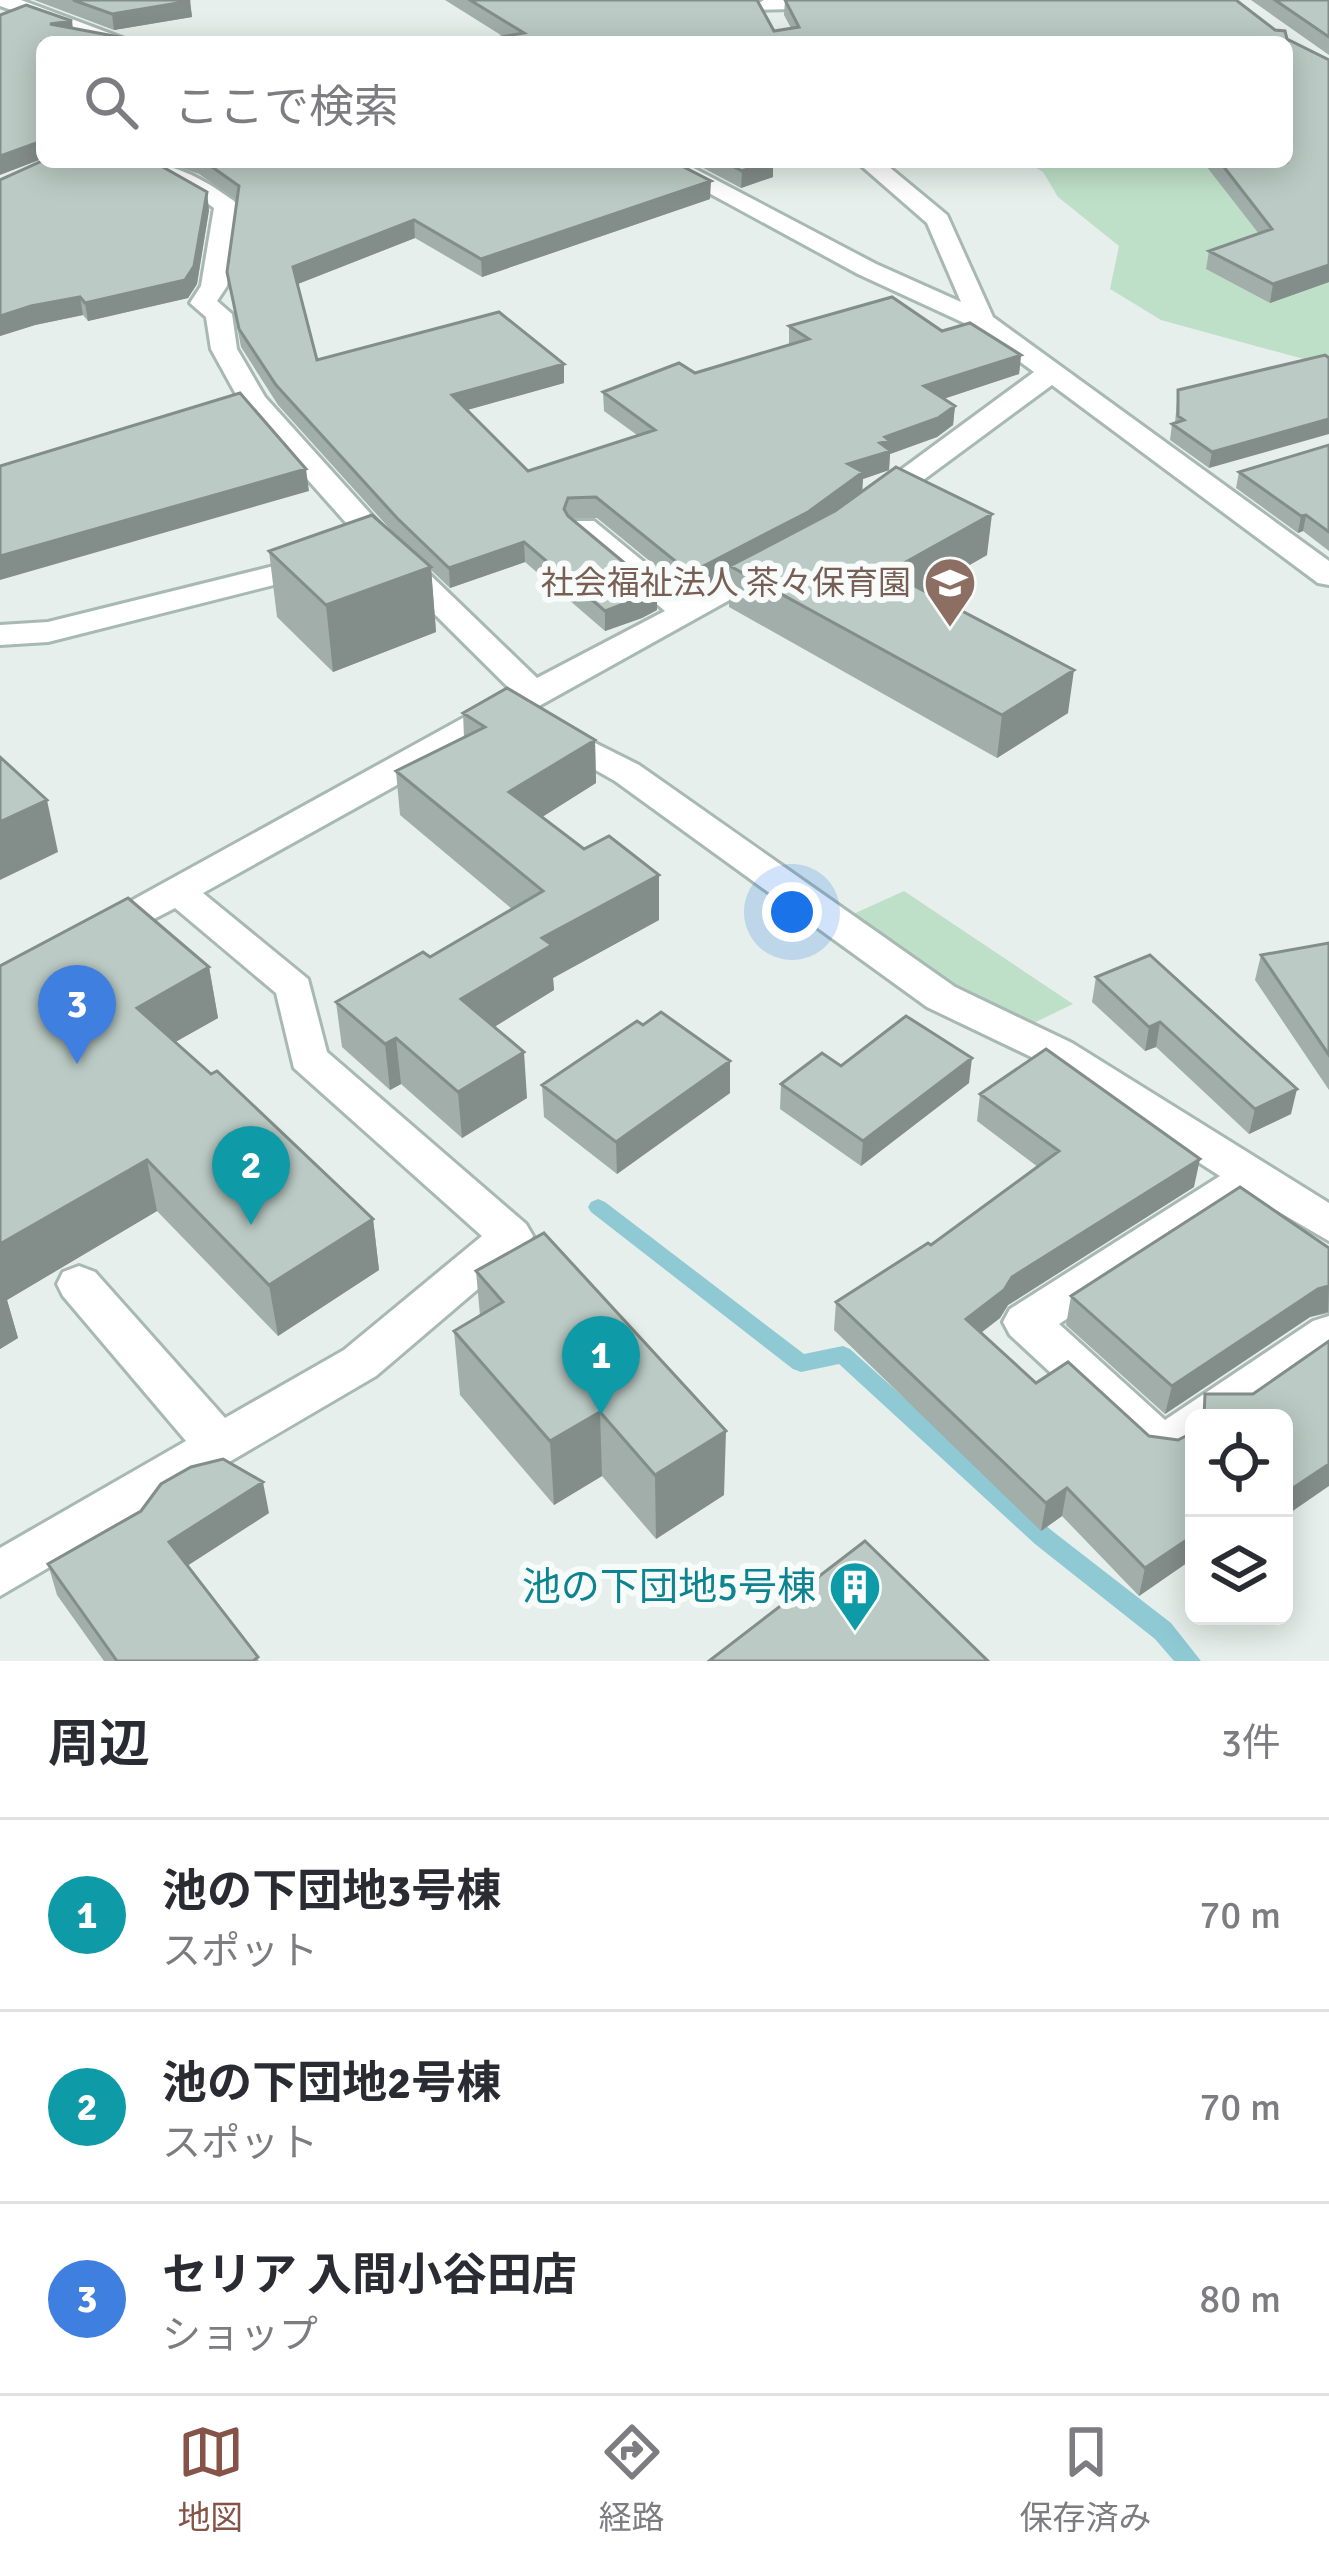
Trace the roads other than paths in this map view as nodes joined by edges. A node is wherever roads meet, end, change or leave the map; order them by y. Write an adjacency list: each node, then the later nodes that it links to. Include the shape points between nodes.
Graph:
1 (2, 0): 5 (street)
2 (65, 0): 5 (street)
3 (849, 1): 4 (street)
4 (766, 10)
5 (29, 11): 6 (street)
6 (103, 36)
7 (158, 168): 16 (street, via 226,206 214,286 203,303 219,314 224,349 253,400)
8 (676, 168): 10 (street)
9 (876, 168): 10 (street, via 938,220)
10 (982, 321): 11 (street)
11 (1053, 371): 13 (street); 15 (street)
12 (1245, 471): 13 (street)
13 (1203, 484): 18 (street)
14 (583, 527): 19 (street)
15 (838, 529)
16 (384, 547): 20 (street, via 48,632); 21 (street)
17 (801, 553): 19 (street)
18 (1329, 576)
19 (688, 614): 21 (street)
20 (0, 635)
21 (522, 701): 22 (street); 24 (street, via 941,997 1058,1053)
22 (179, 892): 23 (street); 30 (street, via 294,988 308,1058 511,1236 360,1363)
23 (80, 944)
24 (1253, 1176): 25 (street); 29 (street, via 1026,1322 1163,1447)
25 (1329, 1224)
26 (79, 1284): 30 (street)
27 (1329, 1334): 28 (street)
28 (1219, 1409)
29 (1185, 1432)
30 (219, 1444): 31 (street)
31 (0, 1574)

